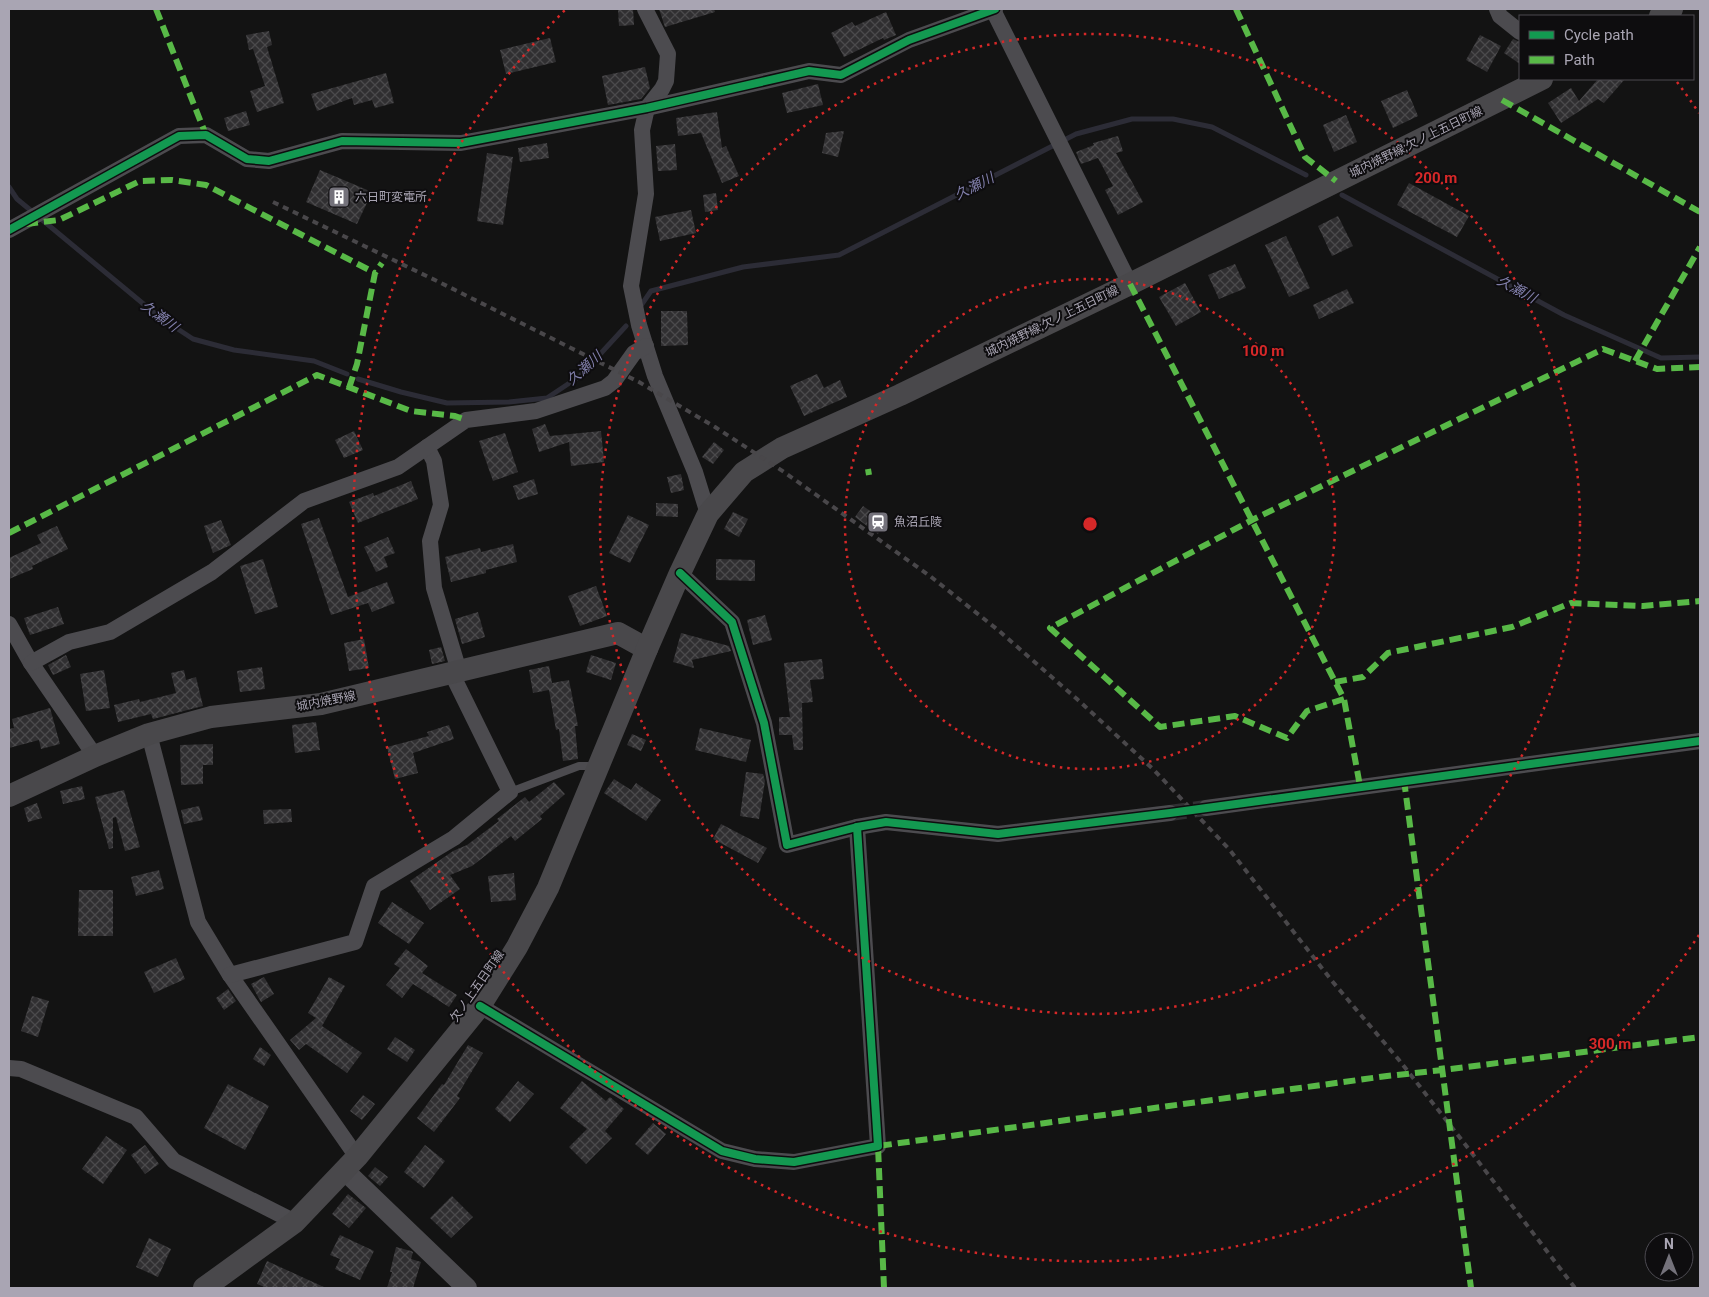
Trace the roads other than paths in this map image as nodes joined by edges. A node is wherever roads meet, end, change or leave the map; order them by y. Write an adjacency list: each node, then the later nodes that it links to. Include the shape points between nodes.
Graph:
1 (645, 9): 6 (street, via 668,54 666,80)
2 (994, 9): 6 (street, via 909,40 841,75 809,71); 8 (street)
3 (1497, 9): 4 (street, via 1500,16)
4 (1519, 31)
5 (1540, 80): 8 (main road, 城内焼野線;欠ノ上五日町線)
6 (647, 108): 7 (street, via 461,143 342,142 269,161 247,159 206,135 179,136); 9 (street, via 642,130 646,194 631,286)
7 (9, 230)
8 (1130, 284): 11 (main road, 城内焼野線;欠ノ上五日町線, via 782,448 744,472)
9 (646, 346): 10 (street, via 634,353 605,388 536,411 466,420); 11 (street)
10 (427, 447): 15 (street, via 398,467 304,501 212,572 110,632 69,642); 16 (street, via 434,461 440,505 430,541 434,588)
11 (708, 514): 12 (main road, 城内焼野線;欠ノ上五日町線)
12 (680, 573): 14 (main road, 城内焼野線;欠ノ上五日町線); 25 (street, via 732,622 764,723 788,845)
13 (9, 624): 15 (street)
14 (647, 649): 16 (main road, 城内焼野線, via 618,633); 20 (main road, 欠ノ上五日町線)
15 (31, 663): 19 (street)
16 (455, 671): 17 (main road, 城内焼野線, via 321,704 211,718); 21 (street)
17 (149, 734): 19 (main road, 城内焼野線); 26 (street, via 198,922)
18 (1700, 741): 23 (street)
19 (95, 756): 22 (main road, 城内焼野線)
20 (598, 766): 21 (lane, via 579,766); 27 (main road, 欠ノ上五日町線, via 548,888)
21 (510, 792): 26 (street, via 454,838 374,886 355,942)
22 (9, 796)
23 (1206, 808)
24 (1170, 813): 25 (street, via 998,834 886,822)
25 (857, 827): 27 (street, via 878,1146 794,1162 754,1159 722,1151)
26 (230, 975): 29 (street)
27 (480, 1006): 29 (main road, 欠ノ上五日町線)
28 (9, 1068): 30 (street, via 20,1069 136,1117 174,1162)
29 (350, 1164): 30 (main road, 欠ノ上五日町線); 32 (street)
30 (295, 1222): 31 (main road, 欠ノ上五日町線)
31 (204, 1288)
32 (467, 1288)

